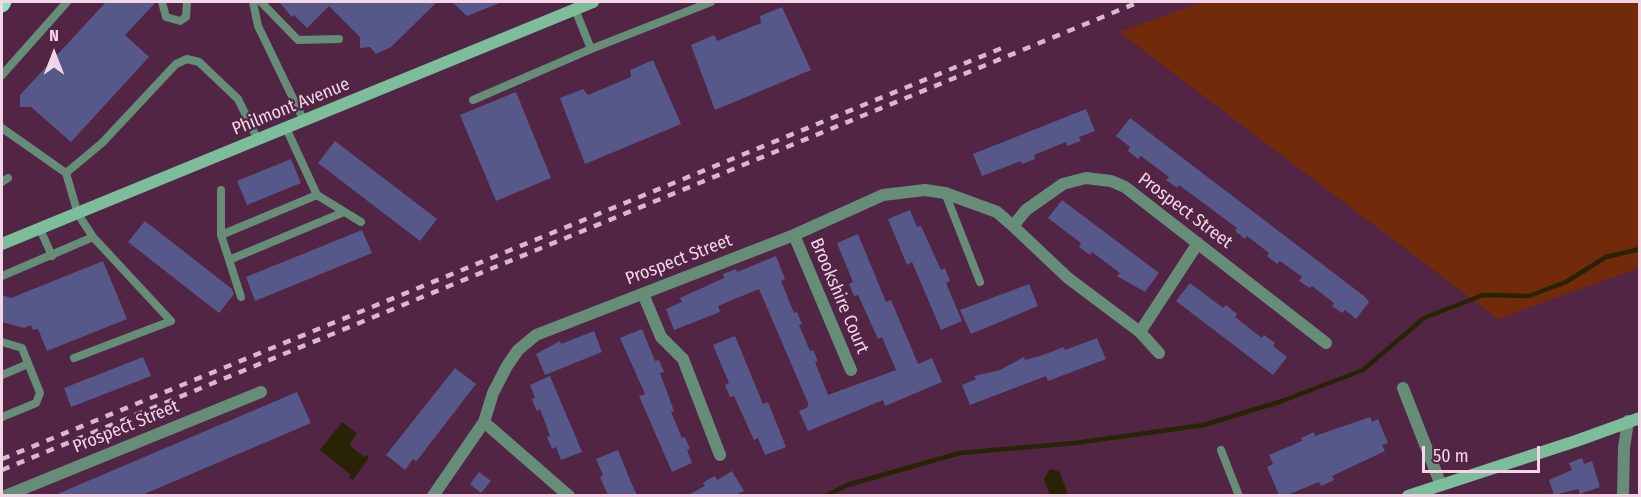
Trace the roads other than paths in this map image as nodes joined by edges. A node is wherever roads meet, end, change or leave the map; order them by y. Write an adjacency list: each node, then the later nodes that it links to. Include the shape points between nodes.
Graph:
1 (67, 2): 11 (lane)
2 (162, 2): 3 (lane, via 166,17 180,21 186,17)
3 (187, 2)
4 (253, 2): 13 (lane, via 258,26)
5 (261, 2): 9 (lane, via 298,40)
6 (593, 2): 8 (main road, Philmont Avenue)
7 (711, 2): 10 (lane)
8 (575, 9): 10 (lane); 13 (main road, Philmont Avenue)
9 (339, 39)
10 (591, 49): 12 (lane)
11 (2, 75)
12 (473, 100)
13 (304, 121): 15 (main road, Philmont Avenue)
14 (2, 128): 17 (lane)
15 (286, 128): 16 (main road, Philmont Avenue); 20 (lane)
16 (258, 140): 17 (lane, via 238,99 199,62 187,59 176,64 102,143); 22 (main road, Philmont Avenue)
17 (66, 173): 22 (lane)
18 (221, 190): 26 (lane)
19 (945, 193): 24 (street, Prospect Street, via 997,212); 27 (street, Prospect Street, via 925,190 883,195); 34 (lane)
20 (317, 195): 21 (lane); 26 (lane)
21 (344, 212): 23 (lane); 32 (lane)
22 (78, 214): 25 (main road, Philmont Avenue); 28 (lane)
23 (361, 222)
24 (1013, 226): 29 (street, Prospect Street, via 1051,190 1074,180 1098,178 1125,187); 37 (street, Prospect Street, via 1068,278)
25 (40, 229): 30 (main road, Philmont Avenue); 31 (lane)
26 (221, 235): 32 (lane)
27 (794, 235): 35 (street, Prospect Street); 43 (street, Brookshire Court)
28 (93, 237): 31 (lane); 41 (lane, via 171,321)
29 (1198, 243): 37 (street); 39 (street, Prospect Street)
30 (2, 244)
31 (52, 256): 33 (lane)
32 (229, 260): 36 (lane)
33 (2, 276)
34 (980, 282)
35 (643, 294): 49 (street, Prospect Street, via 536,335 507,366); 52 (street, via 661,337 683,358)
36 (241, 297)
37 (1140, 332): 40 (street, Prospect Street)
38 (2, 342): 42 (lane, via 22,348)
39 (1326, 342)
40 (1159, 353)
41 (74, 358)
42 (28, 364): 44 (lane); 47 (lane, via 40,393 36,403)
43 (851, 370)
44 (2, 375)
45 (1403, 388): 53 (street)
46 (261, 392): 54 (street, Prospect Street)
47 (2, 417)
48 (1634, 420): 50 (street); 53 (main road); 59 (street, via 1624,448)
49 (484, 422): 55 (street, Prospect Street); 56 (street)
50 (1640, 431)
51 (1221, 450): 57 (lane)
52 (720, 455)
53 (1441, 485): 58 (main road)
54 (5, 495)
55 (433, 495)
56 (569, 495)
57 (1239, 495)
58 (1408, 495)
59 (1623, 495)

